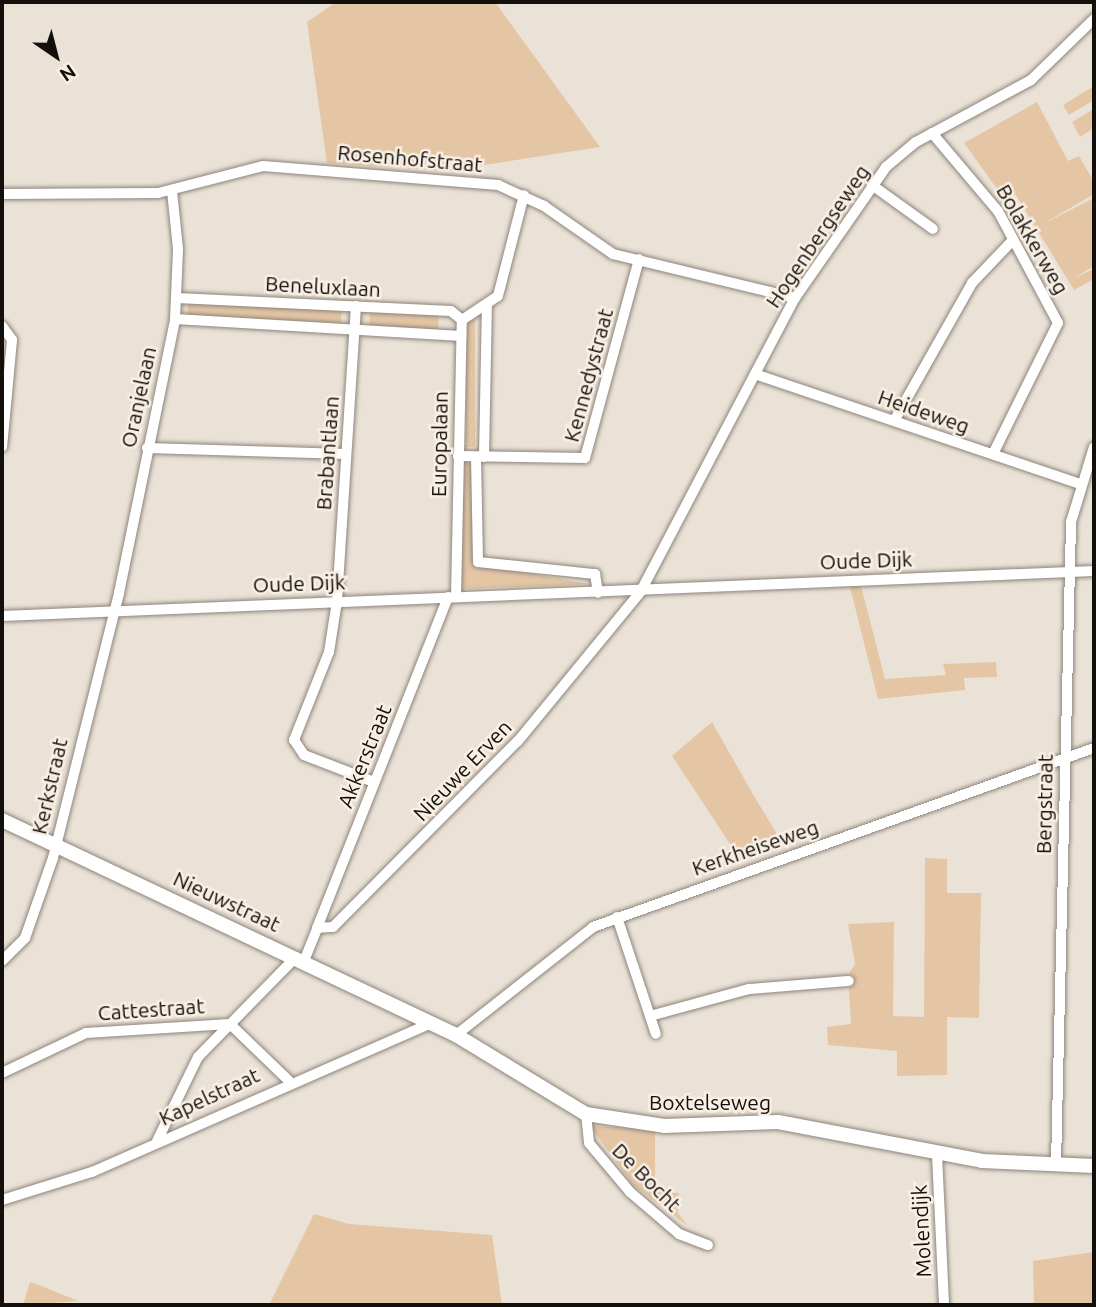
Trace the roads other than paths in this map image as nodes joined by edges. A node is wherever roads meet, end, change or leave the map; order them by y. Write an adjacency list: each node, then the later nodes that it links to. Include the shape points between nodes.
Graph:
1 (1094, 19): 2 (street, Hogenbergseweg, via 1031,80)
2 (932, 133): 3 (street, Hogenbergseweg, via 902,153); 8 (street, Bolakkerweg, via 980,185)
3 (872, 185): 7 (street); 11 (street, Hogenbergseweg)
4 (172, 191): 5 (street, Rosenhofstraat); 6 (street, Rosenhofstraat, via 263,166 498,185); 10 (street, Oranjelaan)
5 (2, 194)
6 (524, 195): 9 (street, Rosenhofstraat, via 598,246); 13 (street, Europalaan, via 498,296)
7 (933, 229)
8 (1013, 240): 20 (street, via 972,283); 25 (street, Bolakkerweg, via 1058,323 1055,338)
9 (639, 259): 11 (street, Rosenhofstraat); 27 (street, Kennedystraat, via 585,458)
10 (177, 298): 12 (street, Beneluxlaan); 14 (street, Oranjelaan)
11 (795, 298): 19 (street, Hogenbergseweg)
12 (356, 306): 15 (street, Beneluxlaan, via 451,311); 17 (street, Brabantlaan)
13 (487, 306): 15 (street); 27 (street, Europalaan)
14 (175, 319): 17 (street, Beneluxlaan); 22 (street, Oranjelaan)
15 (462, 320): 18 (street, Europalaan)
16 (2, 326): 21 (street, via 12,340)
17 (354, 329): 18 (street, Beneluxlaan); 24 (street, Brabantlaan)
18 (461, 336): 26 (street, Europalaan)
19 (755, 374): 20 (street, Heideweg); 31 (street, Hogenbergseweg)
20 (894, 421): 25 (street, Heideweg)
21 (2, 447)
22 (147, 447): 24 (street); 35 (street, Oranjelaan)
23 (1094, 447): 28 (street, Bergstraat)
24 (346, 454): 34 (street, Brabantlaan)
25 (993, 454): 28 (street, Heideweg)
26 (458, 456): 27 (street, Kennedystraat); 33 (street, Europalaan)
27 (480, 457): 32 (street, Europalaan, via 478,562 596,574)
28 (1080, 484): 30 (street, Bergstraat)
29 (1094, 571): 30 (street, Oude Dijk)
30 (1069, 572): 31 (street, Oude Dijk); 38 (street, Bergstraat)
31 (641, 590): 32 (street, Oude Dijk); 43 (street, Nieuwe Erven, via 518,741 333,928)
32 (598, 593): 33 (street, Oude Dijk)
33 (452, 597): 34 (street, Oude Dijk); 39 (street, Akkerstraat)
34 (337, 601): 35 (street, Oude Dijk); 39 (street, Brabantlaan, via 329,652 294,740 304,755)
35 (114, 609): 36 (street, Oude Dijk); 41 (street, Kerkstraat)
36 (2, 615)
37 (1094, 747): 38 (street, Kerkheiseweg)
38 (1065, 758): 42 (street, Kerkheiseweg); 57 (street, Bergstraat)
39 (374, 782): 43 (street, Akkerstraat)
40 (2, 820): 41 (street, Nieuwstraat)
41 (55, 843): 44 (street, Nieuwstraat); 45 (street, Kerkstraat, via 32,925)
42 (617, 916): 47 (street); 51 (street, Kerkheiseweg, via 569,942)
43 (317, 928): 44 (street)
44 (300, 959): 48 (street, Nieuwstraat); 49 (street)
45 (2, 961)
46 (849, 981): 47 (street, via 749,989)
47 (650, 1016): 50 (street)
48 (432, 1023): 51 (street, Boxtelseweg); 53 (street, Kapelstraat)
49 (229, 1024): 52 (street, Cattestraat, via 86,1033); 53 (street, Cattestraat); 55 (street, via 198,1057)
50 (656, 1034)
51 (456, 1035): 54 (street, Boxtelseweg)
52 (2, 1073)
53 (289, 1081): 55 (street, Kapelstraat)
54 (586, 1114): 56 (street, Boxtelseweg, via 664,1126 778,1122); 60 (street, De Bocht, via 589,1143 630,1192 679,1234)
55 (157, 1142): 59 (street, Kapelstraat, via 51,1188)
56 (937, 1155): 57 (street, Boxtelseweg); 61 (street, Molendijk)
57 (1056, 1165): 58 (street, Boxtelseweg)
58 (1094, 1166)
59 (2, 1200)
60 (708, 1245)
61 (944, 1305)

